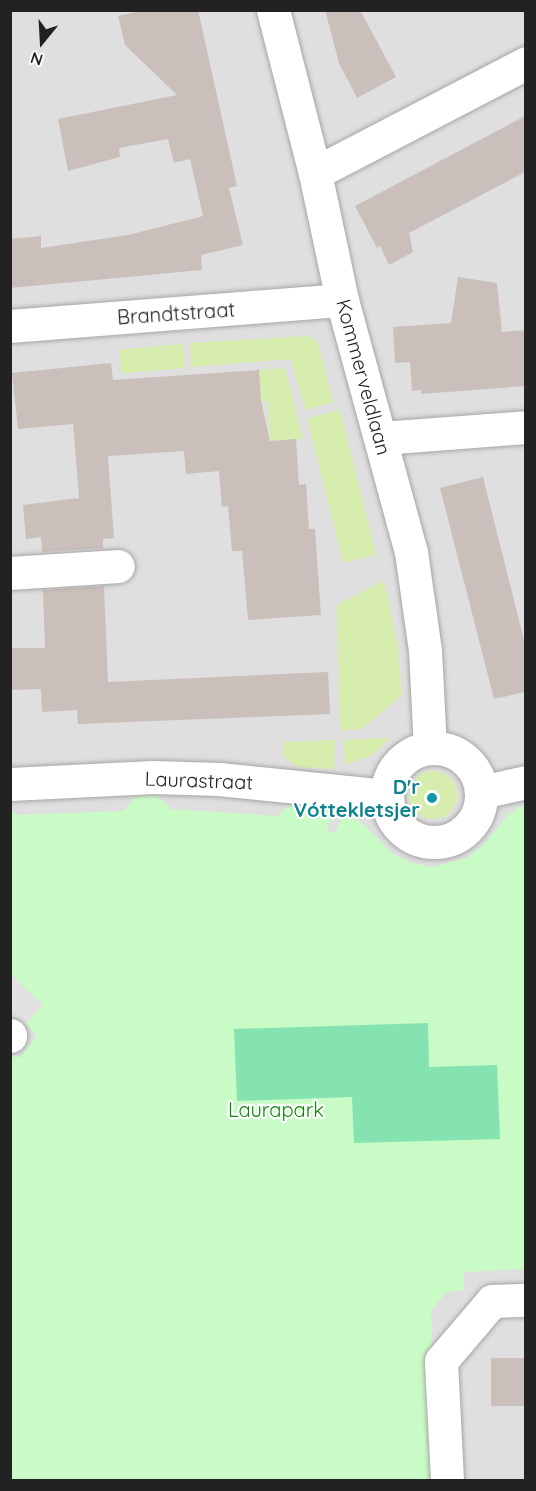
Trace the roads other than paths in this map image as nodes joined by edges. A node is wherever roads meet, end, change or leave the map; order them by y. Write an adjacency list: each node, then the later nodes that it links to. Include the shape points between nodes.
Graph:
1 (273, 10): 3 (street, Kommerveldlaan)
2 (525, 63): 3 (street)
3 (315, 172): 4 (street, Kommerveldlaan)
4 (342, 300): 5 (street, Brandtstraat); 7 (street, Kommerveldlaan)
5 (10, 326)
6 (525, 427): 7 (street)
7 (381, 438): 10 (street, Kommerveldlaan, via 417,580)
8 (118, 566): 9 (street)
9 (10, 573)
10 (430, 748): 13 (street, via 448,750 465,759 476,774); 14 (street, via 401,761 390,777)
11 (525, 782): 13 (street)
12 (10, 784): 14 (street, Laurastraat, via 153,777 219,779)
13 (481, 792): 14 (street, via 478,812 467,830 436,843 416,839 399,827 391,816)
14 (386, 796)
15 (525, 1300): 16 (street, via 492,1301 441,1361)
16 (447, 1480)

